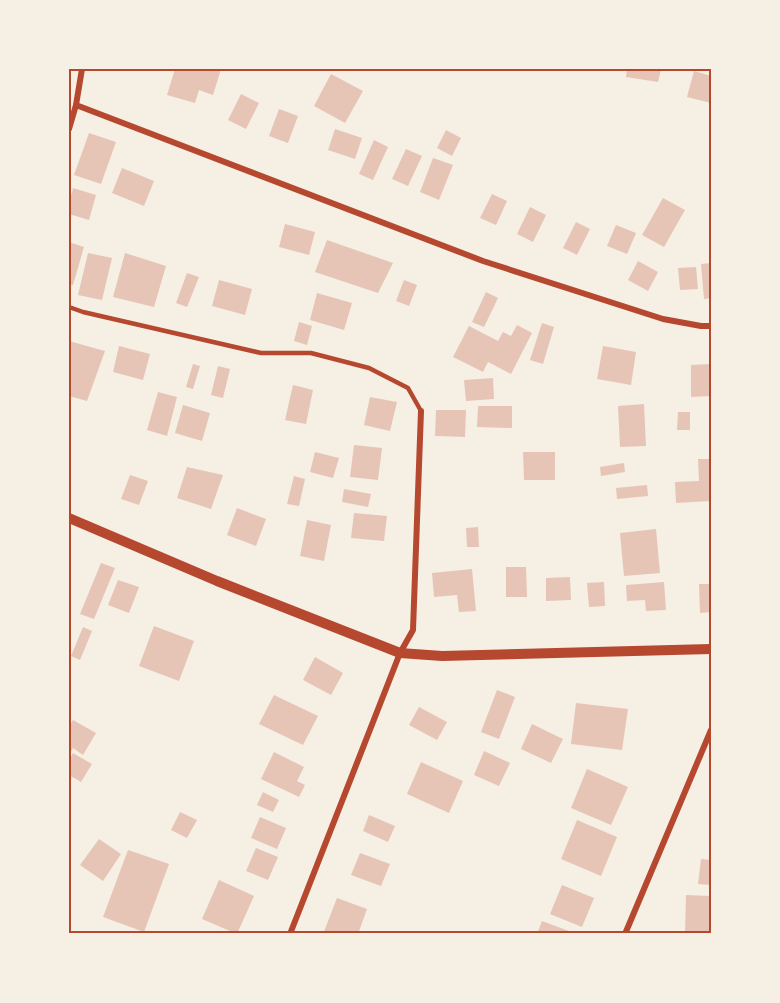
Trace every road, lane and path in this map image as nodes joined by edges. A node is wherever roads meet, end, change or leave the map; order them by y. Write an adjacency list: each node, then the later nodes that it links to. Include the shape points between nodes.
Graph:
1 (82, 69): 2 (street)
2 (76, 105): 3 (street); 5 (street, via 483,261 663,319)
3 (69, 129)
4 (69, 307): 6 (lane, via 261,352 311,353 369,368 408,388)
5 (711, 326)
6 (421, 411): 9 (street, via 412,630)
7 (69, 518): 9 (street)
8 (711, 650): 9 (street, via 442,656)
9 (400, 653): 11 (street)
10 (711, 730): 12 (street)
11 (290, 934)
12 (625, 934)

